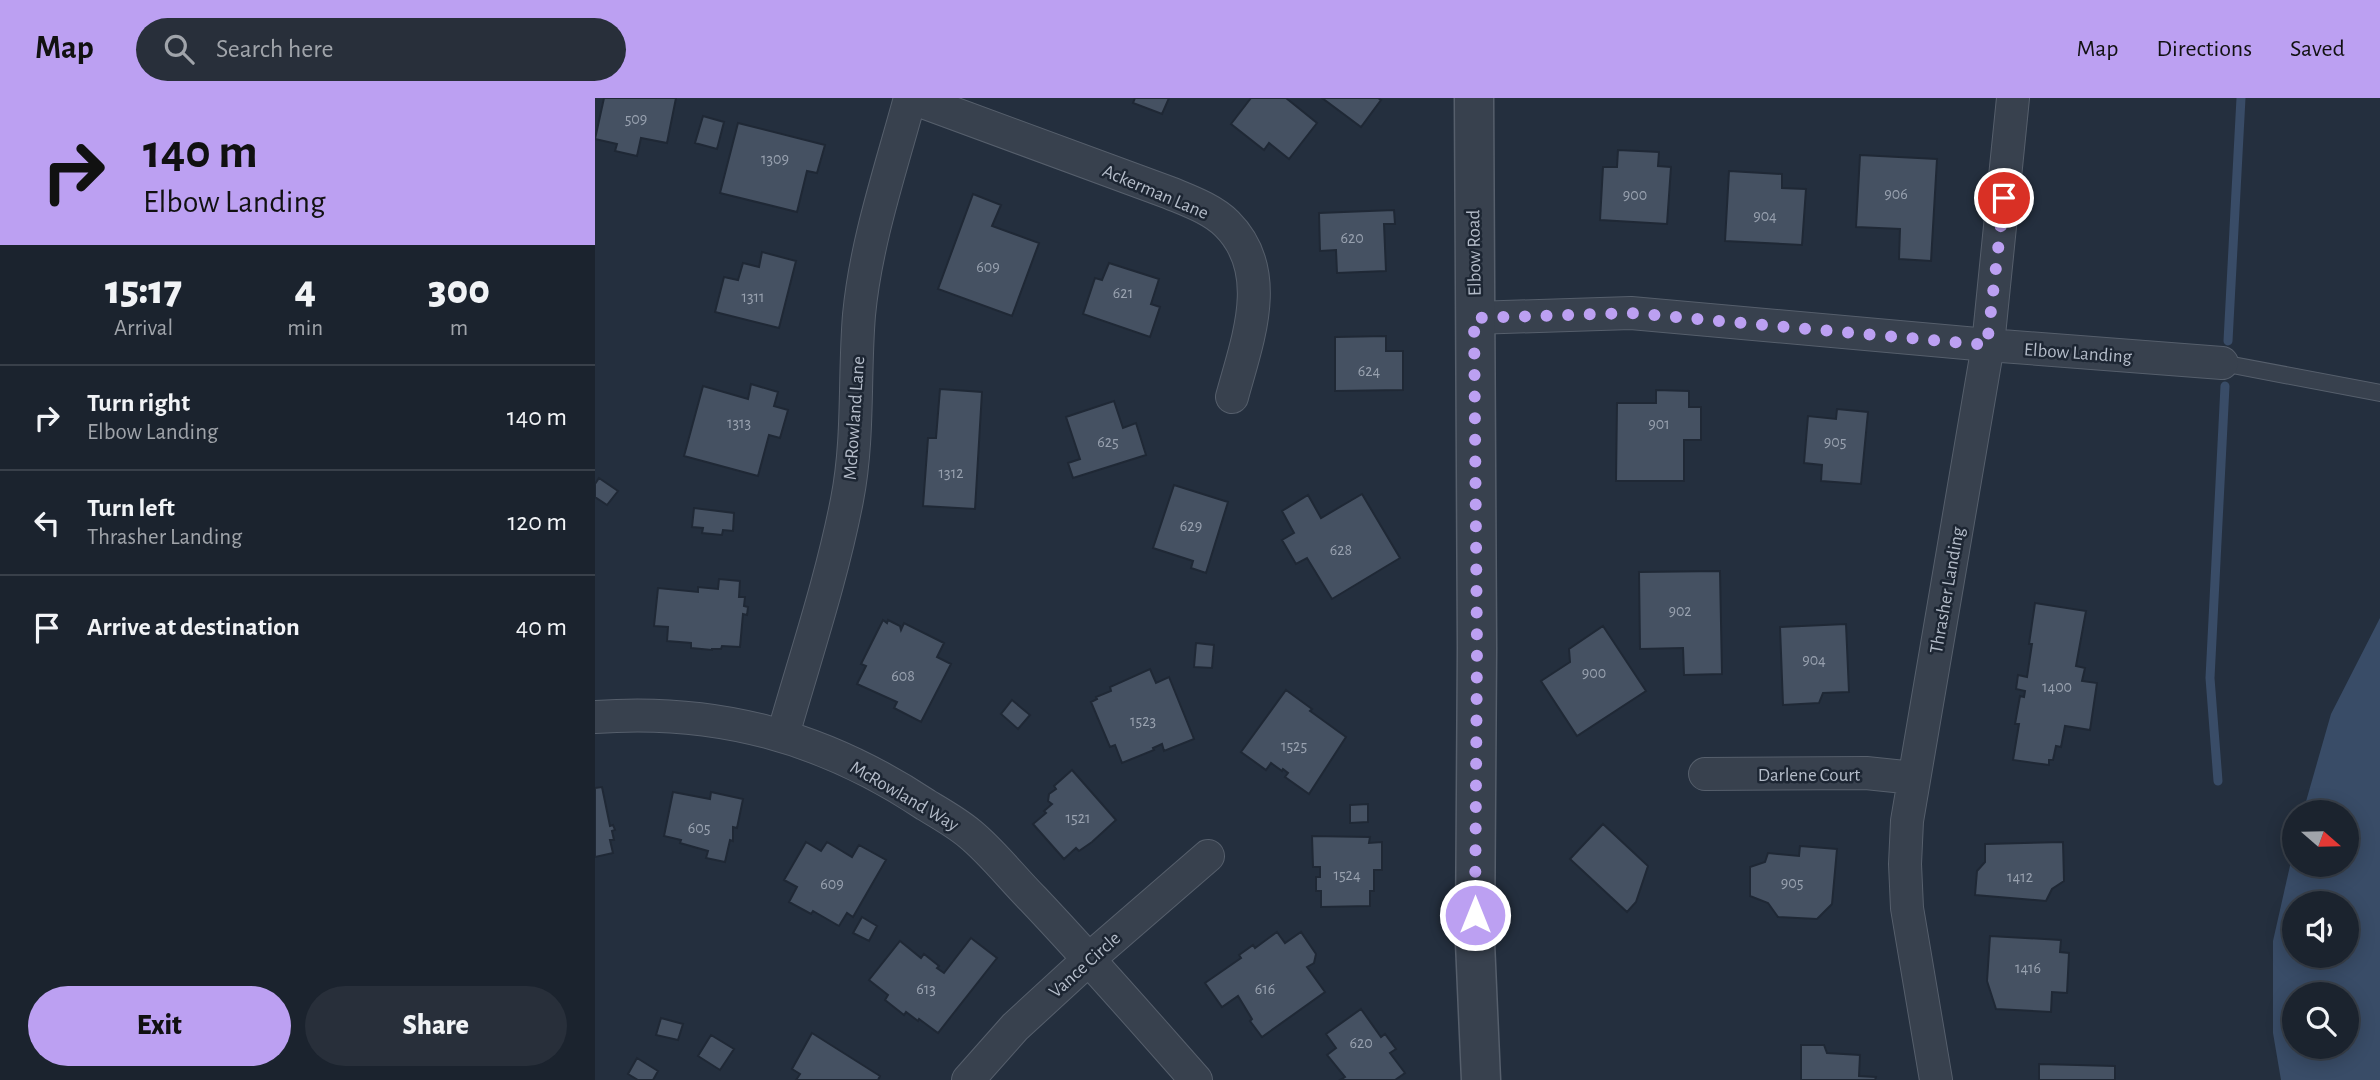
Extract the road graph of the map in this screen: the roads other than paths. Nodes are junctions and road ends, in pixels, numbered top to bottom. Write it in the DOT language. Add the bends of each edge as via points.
graph roads {
  1 [pos="911,98"];
  2 [pos="1474,98"];
  3 [pos="2013,98"];
  4 [pos="1474,318"];
  5 [pos="1987,345"];
  6 [pos="2222,363"];
  7 [pos="2380,393"];
  8 [pos="1232,397"];
  9 [pos="595,717"];
  10 [pos="783,735"];
  11 [pos="1705,774"];
  12 [pos="1914,778"];
  13 [pos="1208,856"];
  14 [pos="1089,959"];
  15 [pos="968,1080"];
  16 [pos="1196,1080"];
  17 [pos="1481,1080"];
  18 [pos="1936,1080"];
  1 -- 8 [label="street, Ackerman Lane" via="1170,193 1226,223 1242,244 1253,271 1255,303"];
  1 -- 10 [label="street, McRowland Lane" via="864,277 847,501"];
  2 -- 4 [label="street, Elbow Road"];
  3 -- 5 [label="street, Thrasher Landing"];
  4 -- 5 [label="street, Elbow Landing" via="1631,313"];
  4 -- 17 [label="street, Elbow Road" via="1475,942"];
  5 -- 6 [label="street, Elbow Landing"];
  5 -- 12 [label="street, Thrasher Landing"];
  6 -- 7 [label="lane"];
  9 -- 10 [label="street, McRowland Way" via="695,719"];
  10 -- 14 [label="street, McRowland Way" via="828,751 900,788 970,834"];
  11 -- 12 [label="street, Darlene Court"];
  12 -- 18 [label="street, Thrasher Landing" via="1906,843 1907,908"];
  13 -- 14 [label="street, Vance Circle"];
  14 -- 15 [label="street, Vance Circle" via="1015,1027"];
  14 -- 16 [label="street, McRowland Way"];
}
